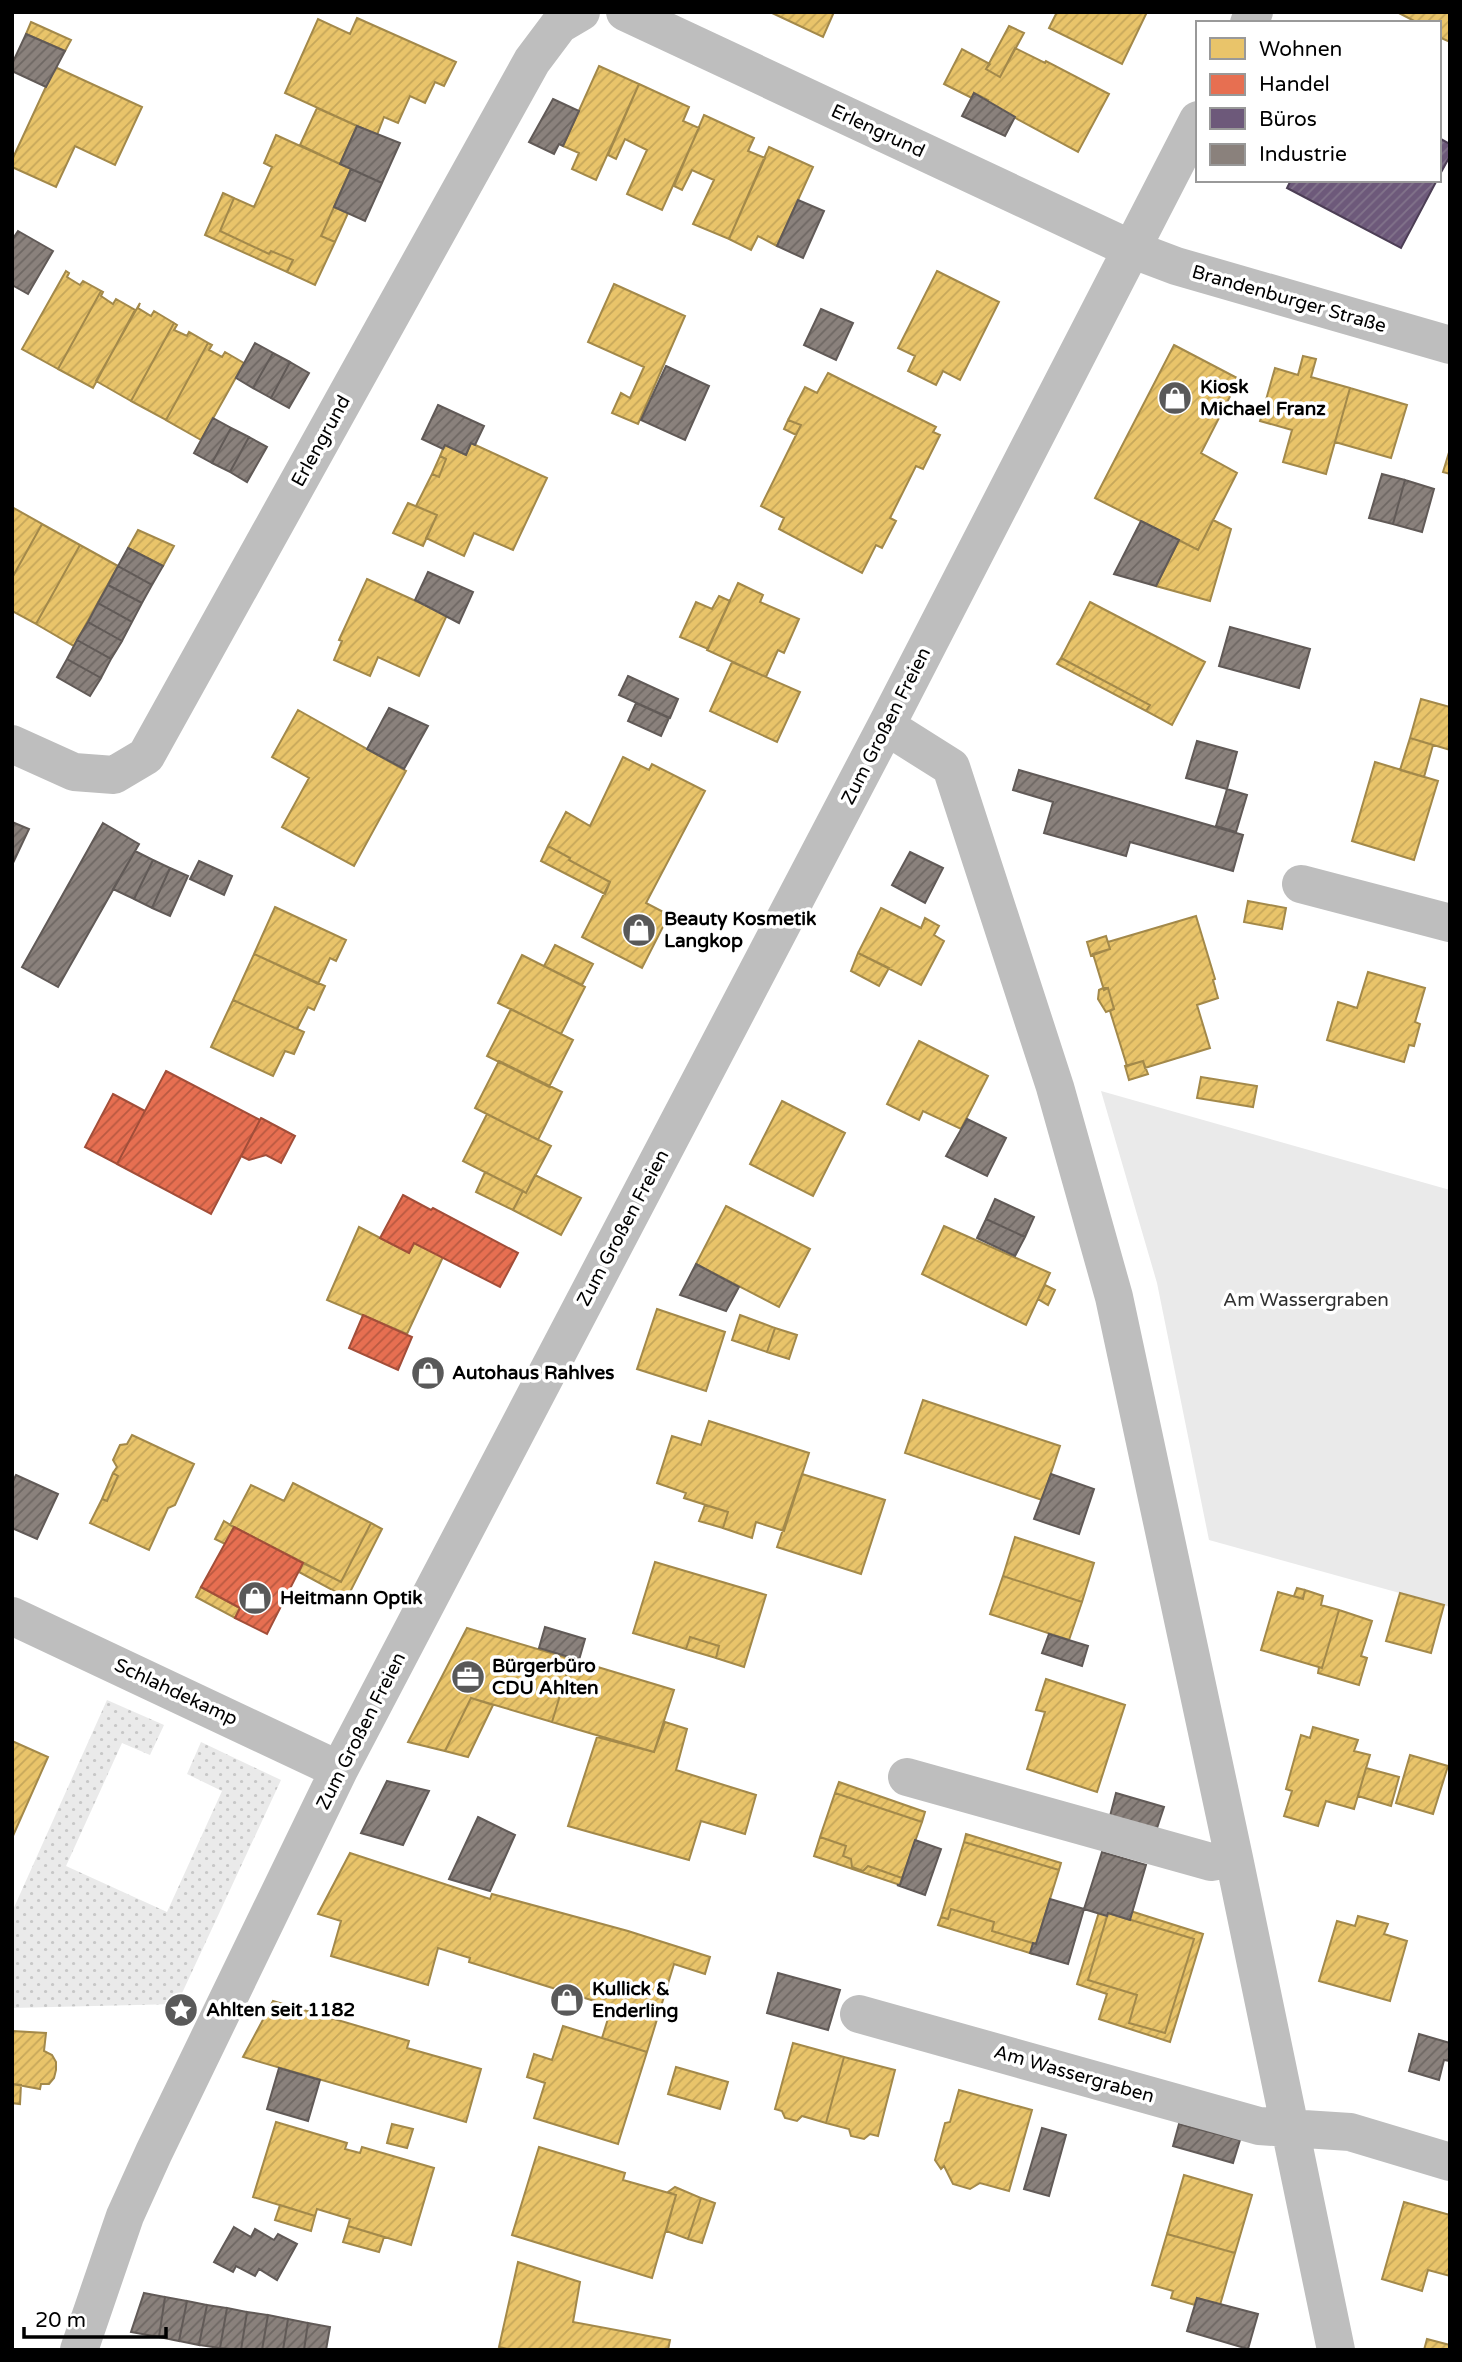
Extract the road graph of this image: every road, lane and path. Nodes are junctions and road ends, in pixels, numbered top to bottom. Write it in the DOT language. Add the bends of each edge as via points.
graph roads {
  1 [pos="581,12"];
  2 [pos="625,12"];
  3 [pos="1196,124"];
  4 [pos="1130,249"];
  5 [pos="1450,345"];
  6 [pos="886,726"];
  7 [pos="12,744"];
  8 [pos="1300,884"];
  9 [pos="1450,923"];
  10 [pos="12,1616"];
  11 [pos="339,1770"];
  12 [pos="907,1777"];
  13 [pos="1234,1858"];
  14 [pos="859,2014"];
  15 [pos="1290,2128"];
  16 [pos="1450,2162"];
  17 [pos="79,2350"];
  18 [pos="1336,2350"];
  1 -- 7 [label="street, Erlengrund" via="559,25 532,61 146,756 114,775 74,772"];
  2 -- 4 [label="street, Erlengrund"];
  3 -- 4 [label="street, Zum Großen Freien"];
  4 -- 5 [label="street, Brandenburger Straße"];
  4 -- 6 [label="street, Zum Großen Freien"];
  6 -- 11 [label="street, Zum Großen Freien"];
  6 -- 13 [label="street" via="951,767 1055,1087 1114,1297"];
  8 -- 9 [label="street"];
  10 -- 11 [label="street, Schlahdekamp"];
  11 -- 17 [label="street, Zum Großen Freien" via="154,2152 105,2270"];
  12 -- 13 [label="street" via="1211,1862"];
  13 -- 15 [label="street"];
  14 -- 15 [label="street, Am Wassergraben" via="1259,2126"];
  15 -- 16 [label="street, Am Wassergraben" via="1350,2132"];
  15 -- 18 [label="street"];
}
